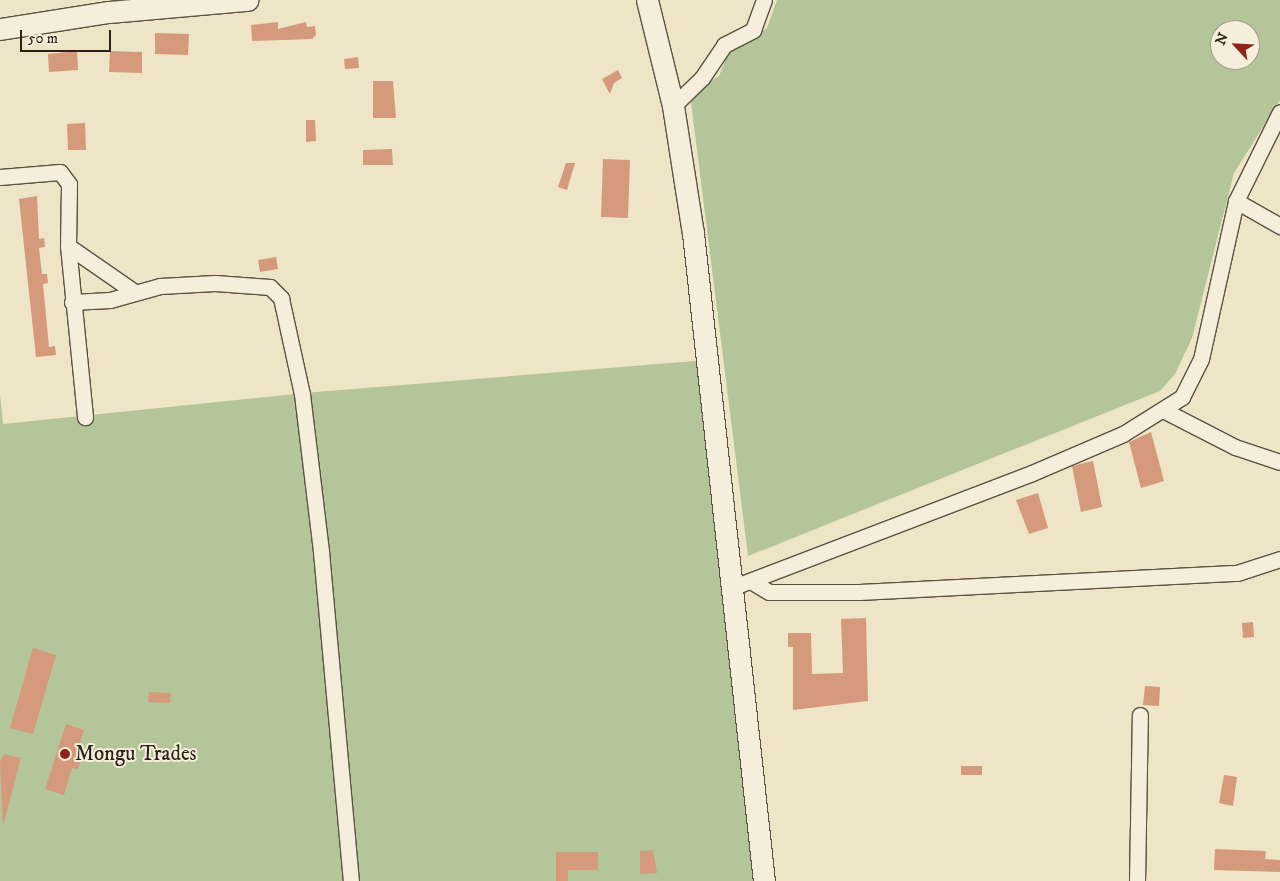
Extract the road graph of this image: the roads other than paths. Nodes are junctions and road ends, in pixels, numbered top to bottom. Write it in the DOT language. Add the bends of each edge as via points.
graph roads {
  1 [pos="247,0"];
  2 [pos="647,0"];
  3 [pos="764,0"];
  4 [pos="0,29"];
  5 [pos="673,106"];
  6 [pos="1280,112"];
  7 [pos="0,177"];
  8 [pos="1236,200"];
  9 [pos="1280,226"];
  10 [pos="68,246"];
  11 [pos="133,291"];
  12 [pos="72,302"];
  13 [pos="1165,411"];
  14 [pos="85,416"];
  15 [pos="1280,462"];
  16 [pos="1280,559"];
  17 [pos="754,583"];
  18 [pos="731,588"];
  19 [pos="1140,715"];
  20 [pos="351,881"];
  21 [pos="764,881"];
  22 [pos="1137,881"];
  1 -- 4 [label="main road" via="109,12"];
  2 -- 5 [label="main road"];
  3 -- 5 [label="street" via="753,30 724,45 702,78"];
  5 -- 18 [label="main road" via="705,329"];
  6 -- 8 [label="street"];
  7 -- 10 [label="street" via="60,172 68,184"];
  8 -- 9 [label="street"];
  8 -- 13 [label="street" via="1201,359 1182,397"];
  10 -- 11 [label="street"];
  10 -- 12 [label="street"];
  11 -- 12 [label="street" via="110,300"];
  11 -- 20 [label="street" via="180,284 260,285 276,290 281,298 302,394 320,542"];
  12 -- 14 [label="street"];
  13 -- 15 [label="street" via="1236,447"];
  13 -- 17 [label="street" via="1032,473 888,525"];
  16 -- 17 [label="street" via="1237,573 859,592 770,592"];
  17 -- 18 [label="street"];
  18 -- 21 [label="main road"];
  19 -- 22 [label="street"];
}
